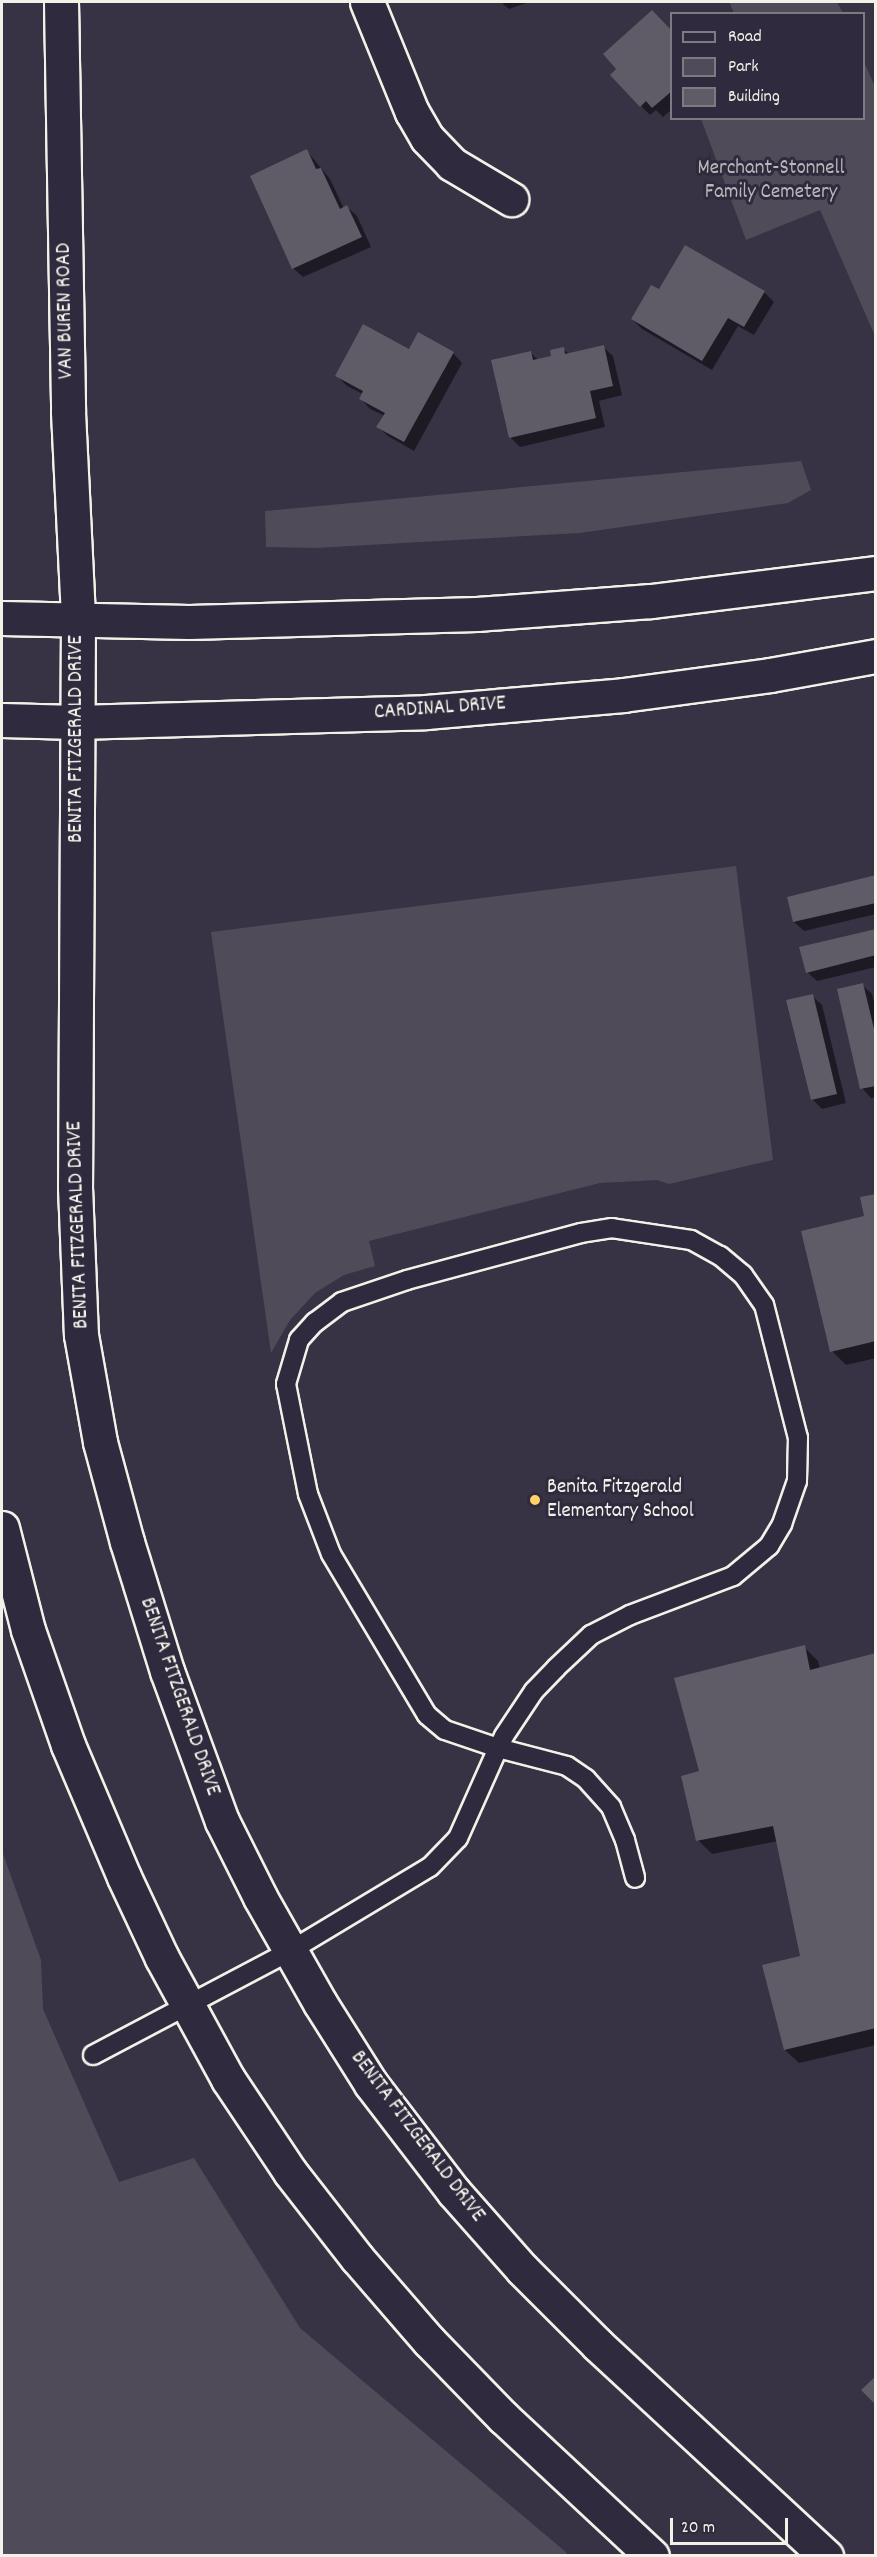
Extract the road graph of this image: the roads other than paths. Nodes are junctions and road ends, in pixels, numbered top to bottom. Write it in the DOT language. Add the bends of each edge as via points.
graph roads {
  1 [pos="61,2"];
  2 [pos="367,2"];
  3 [pos="511,199"];
  4 [pos="876,573"];
  5 [pos="2,618"];
  6 [pos="78,620"];
  7 [pos="876,656"];
  8 [pos="2,720"];
  9 [pos="76,722"];
  10 [pos="2,1528"];
  11 [pos="498,1748"];
  12 [pos="635,1878"];
  13 [pos="290,1951"];
  14 [pos="187,2005"];
  15 [pos="93,2055"];
  16 [pos="652,2556"];
  17 [pos="825,2556"];
  1 -- 6 [label="main road, VAN BUREN ROAD" via="68,412"];
  2 -- 3 [label="main road" via="408,103 427,138 452,164"];
  4 -- 6 [label="main road" via="651,601 514,612 189,622"];
  5 -- 6 [label="main road"];
  6 -- 9 [label="main road, BENITA FITZGERALD DRIVE"];
  7 -- 9 [label="main road, CARDINAL DRIVE" via="623,695 426,712"];
  8 -- 9 [label="main road, CARDINAL DRIVE"];
  9 -- 13 [label="main road, BENITA FITZGERALD DRIVE" via="75,1187 83,1346 100,1442 167,1671 222,1821"];
  10 -- 14 [label="main road" via="28,1630 68,1745 124,1877"];
  11 -- 11 [label="lane" via="445,1730 427,1716 354,1598 308,1494 289,1405 286,1384 299,1340 342,1302 570,1236 612,1228 692,1240 743,1275 764,1305 798,1438 797,1481 782,1524 769,1546 733,1576 630,1615 591,1635 534,1691"];
  11 -- 12 [label="lane" via="567,1766 586,1779 610,1807 625,1840"];
  11 -- 13 [label="lane" via="469,1816 445,1855"];
  13 -- 14 [label="lane"];
  13 -- 17 [label="main road, BENITA FITZGERALD DRIVE" via="371,2084 453,2191 522,2269 598,2345"];
  14 -- 15 [label="lane"];
  14 -- 16 [label="main road" via="228,2079 278,2154 357,2258 429,2341 504,2418"];
}
